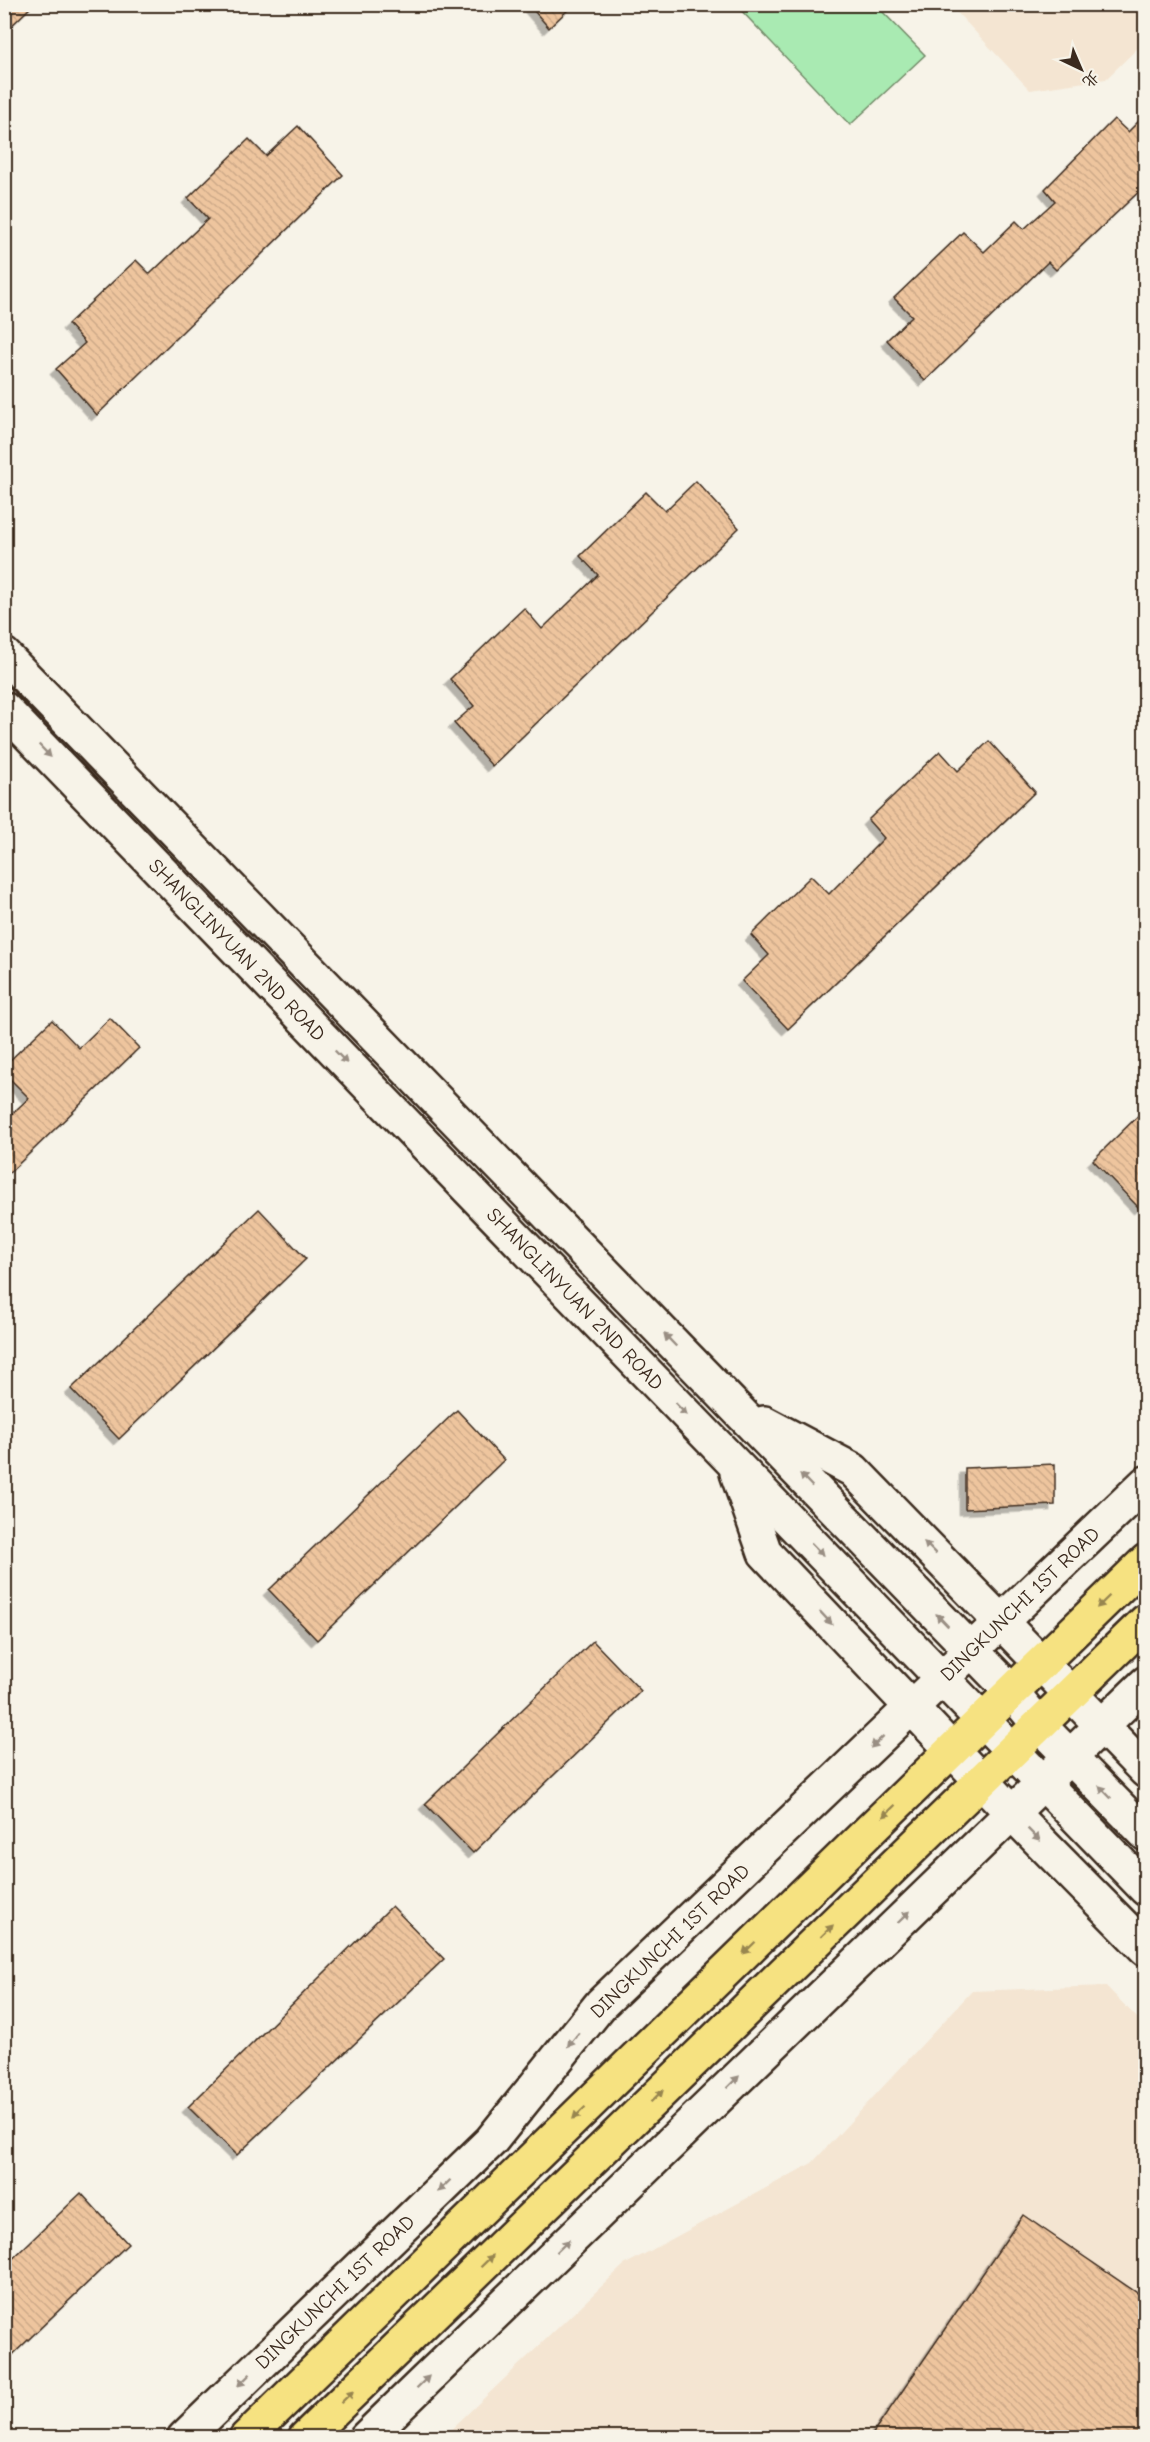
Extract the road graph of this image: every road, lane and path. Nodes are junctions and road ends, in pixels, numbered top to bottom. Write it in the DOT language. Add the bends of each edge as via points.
graph roads {
  1 [pos="4,655"];
  2 [pos="4,709"];
  3 [pos="736,1408"];
  4 [pos="734,1463"];
  5 [pos="1146,1483"];
  6 [pos="1146,1562"];
  7 [pos="1146,1621"];
  8 [pos="1002,1622"];
  9 [pos="971,1651"];
  10 [pos="1041,1662"];
  11 [pos="942,1679"];
  12 [pos="1146,1683"];
  13 [pos="1011,1691"];
  14 [pos="1071,1694"];
  15 [pos="912,1708"];
  16 [pos="982,1720"];
  17 [pos="1039,1725"];
  18 [pos="1101,1725"];
  19 [pos="952,1750"];
  20 [pos="1012,1751"];
  21 [pos="1069,1756"];
  22 [pos="1146,1771"];
  23 [pos="982,1780"];
  24 [pos="1042,1782"];
  25 [pos="1011,1812"];
  26 [pos="1146,1834"];
  27 [pos="1146,1889"];
  28 [pos="1146,1949"];
  29 [pos="184,2438"];
  30 [pos="246,2438"];
  31 [pos="305,2438"];
  32 [pos="366,2438"];
  3 -- 1 [label="street, SHANGLINYUAN 2ND ROAD, one-way"];
  2 -- 4 [label="street, SHANGLINYUAN 2ND ROAD, one-way"];
  8 -- 3 [label="street, one-way" via="853,1470"];
  9 -- 3 [label="street, SHANGLINYUAN 2ND ROAD, one-way"];
  4 -- 11 [label="street, SHANGLINYUAN 2ND ROAD, one-way"];
  4 -- 15 [label="street, one-way" via="765,1553"];
  5 -- 8 [label="street, DINGKUNCHI 1ST ROAD"];
  6 -- 10 [label="main road, one-way"];
  7 -- 14 [label="main road"];
  8 -- 9 [label="street, DINGKUNCHI 1ST ROAD"];
  8 -- 10 [label="street"];
  9 -- 11 [label="street, DINGKUNCHI 1ST ROAD"];
  9 -- 13 [label="street, SHANGLINYUAN 2ND ROAD"];
  10 -- 13 [label="main road"];
  10 -- 14 [label="street"];
  11 -- 15 [label="street, DINGKUNCHI 1ST ROAD"];
  11 -- 16 [label="street, SHANGLINYUAN 2ND ROAD"];
  12 -- 18 [label="street"];
  13 -- 16 [label="main road"];
  13 -- 17 [label="street, SHANGLINYUAN 2ND ROAD"];
  14 -- 17 [label="main road"];
  14 -- 18 [label="street"];
  15 -- 19 [label="street"];
  15 -- 29 [label="street, DINGKUNCHI 1ST ROAD, one-way" via="601,2004 491,2141"];
  16 -- 19 [label="main road"];
  16 -- 20 [label="street, SHANGLINYUAN 2ND ROAD"];
  17 -- 20 [label="main road"];
  17 -- 21 [label="street, SHANGLINYUAN 2ND ROAD"];
  18 -- 21 [label="street"];
  18 -- 22 [label="street"];
  19 -- 23 [label="street"];
  19 -- 30 [label="main road, one-way"];
  20 -- 23 [label="main road"];
  20 -- 24 [label="street, SHANGLINYUAN 2ND ROAD"];
  21 -- 24 [label="street"];
  26 -- 21 [label="street, SHANGLINYUAN 2ND ROAD, one-way"];
  23 -- 25 [label="street"];
  31 -- 23 [label="main road, one-way"];
  24 -- 25 [label="street"];
  24 -- 27 [label="street, SHANGLINYUAN 2ND ROAD"];
  25 -- 28 [label="street, one-way"];
  32 -- 25 [label="street, one-way"];
}
